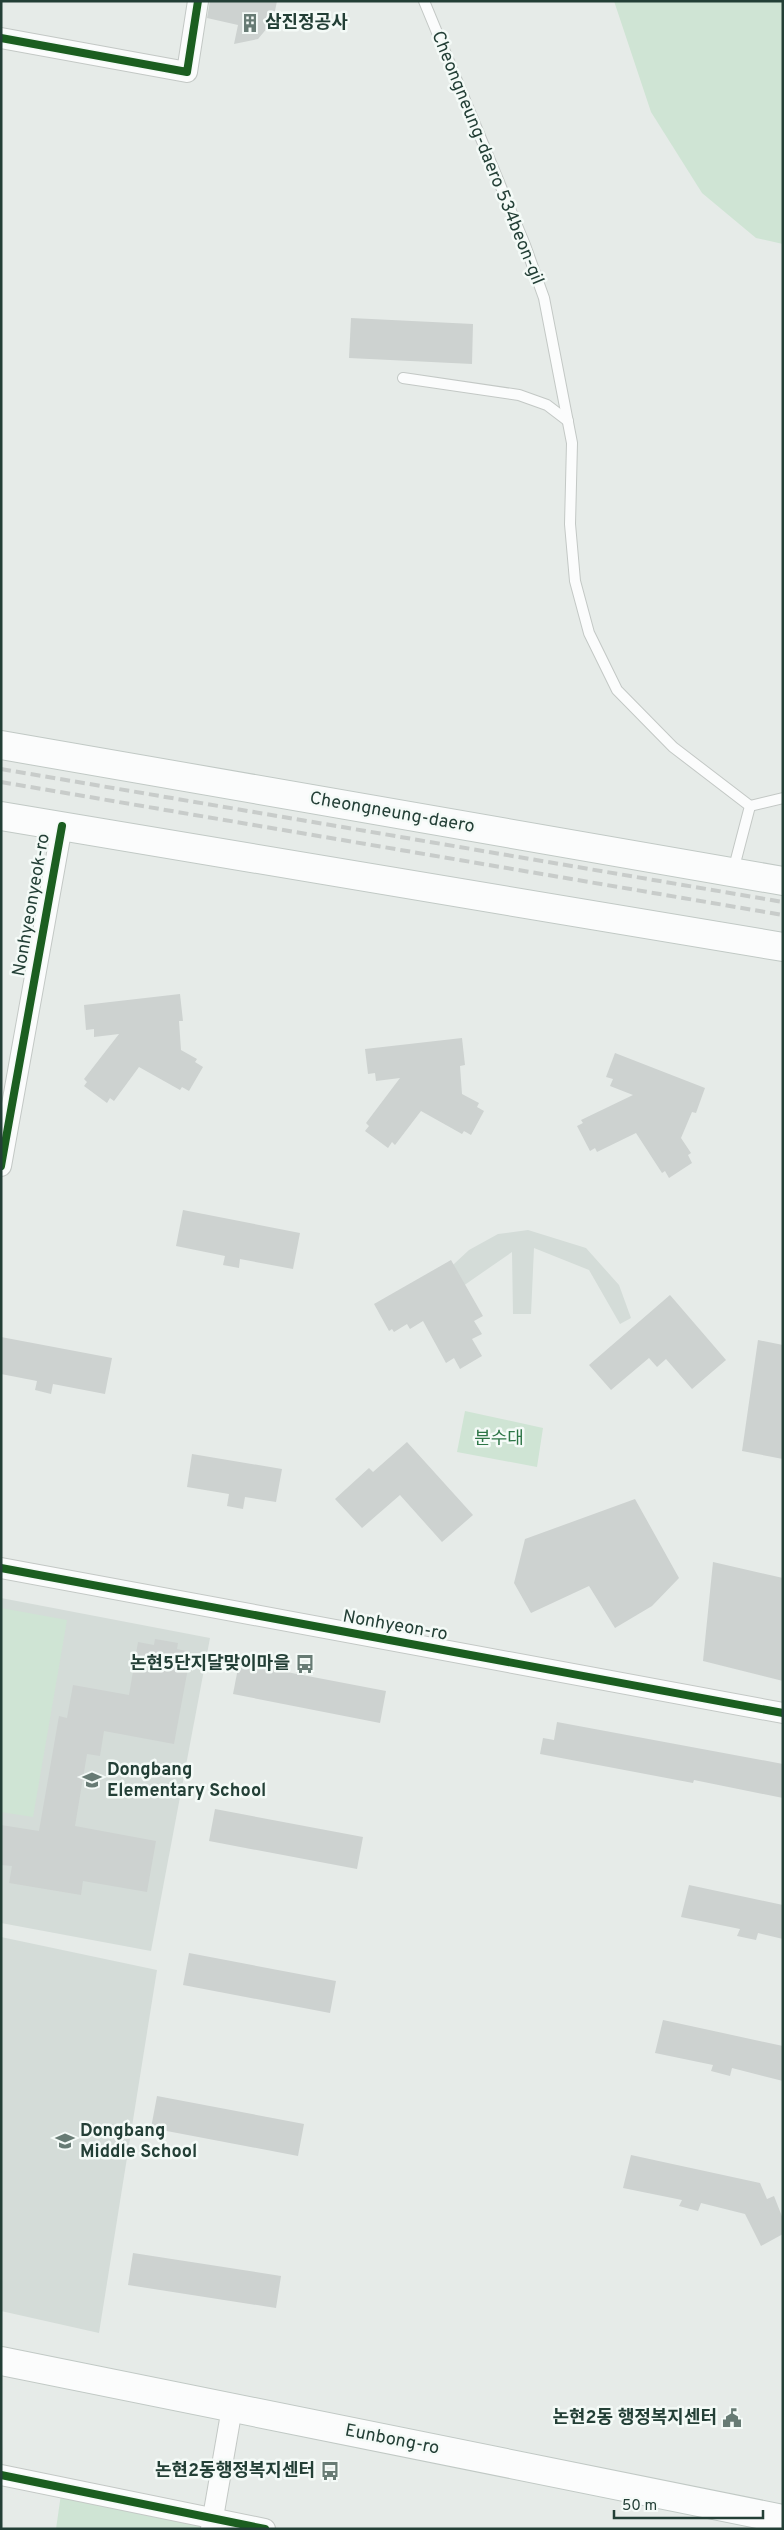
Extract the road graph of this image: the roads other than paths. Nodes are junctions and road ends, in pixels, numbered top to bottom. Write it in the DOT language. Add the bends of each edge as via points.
graph roads {
  1 [pos="198,1"];
  2 [pos="424,1"];
  3 [pos="1,38"];
  4 [pos="403,378"];
  5 [pos="568,421"];
  6 [pos="1,745"];
  7 [pos="783,798"];
  8 [pos="750,806"];
  9 [pos="1,816"];
  10 [pos="62,826"];
  11 [pos="733,872"];
  12 [pos="783,881"];
  13 [pos="783,947"];
  14 [pos="1,1166"];
  15 [pos="1,1568"];
  16 [pos="783,1713"];
  17 [pos="1,2362"];
  18 [pos="232,2408"];
  19 [pos="1,2475"];
  20 [pos="783,2518"];
  21 [pos="212,2523"];
  22 [pos="265,2529"];
  1 -- 3 [label="street" via="187,72"];
  2 -- 5 [label="lane, Cheongneung-daero 534beon-gil" via="526,245 544,298"];
  4 -- 5 [label="lane" via="519,395 546,405"];
  5 -- 8 [label="lane, Cheongneung-daero 534beon-gil" via="572,443 570,524 575,581 589,633 617,690 673,748"];
  6 -- 11 [label="main road, Cheongneung-daero"];
  7 -- 8 [label="lane"];
  8 -- 11 [label="lane"];
  9 -- 10 [label="main road"];
  10 -- 13 [label="main road"];
  10 -- 14 [label="street, Nonhyeonyeok-ro"];
  11 -- 12 [label="main road, Cheongneung-daero"];
  15 -- 16 [label="street, Nonhyeon-ro"];
  17 -- 18 [label="main road, Eunbong-ro"];
  18 -- 20 [label="main road, Eunbong-ro"];
  18 -- 21 [label="street"];
  19 -- 21 [label="street"];
  21 -- 22 [label="street"];
}
